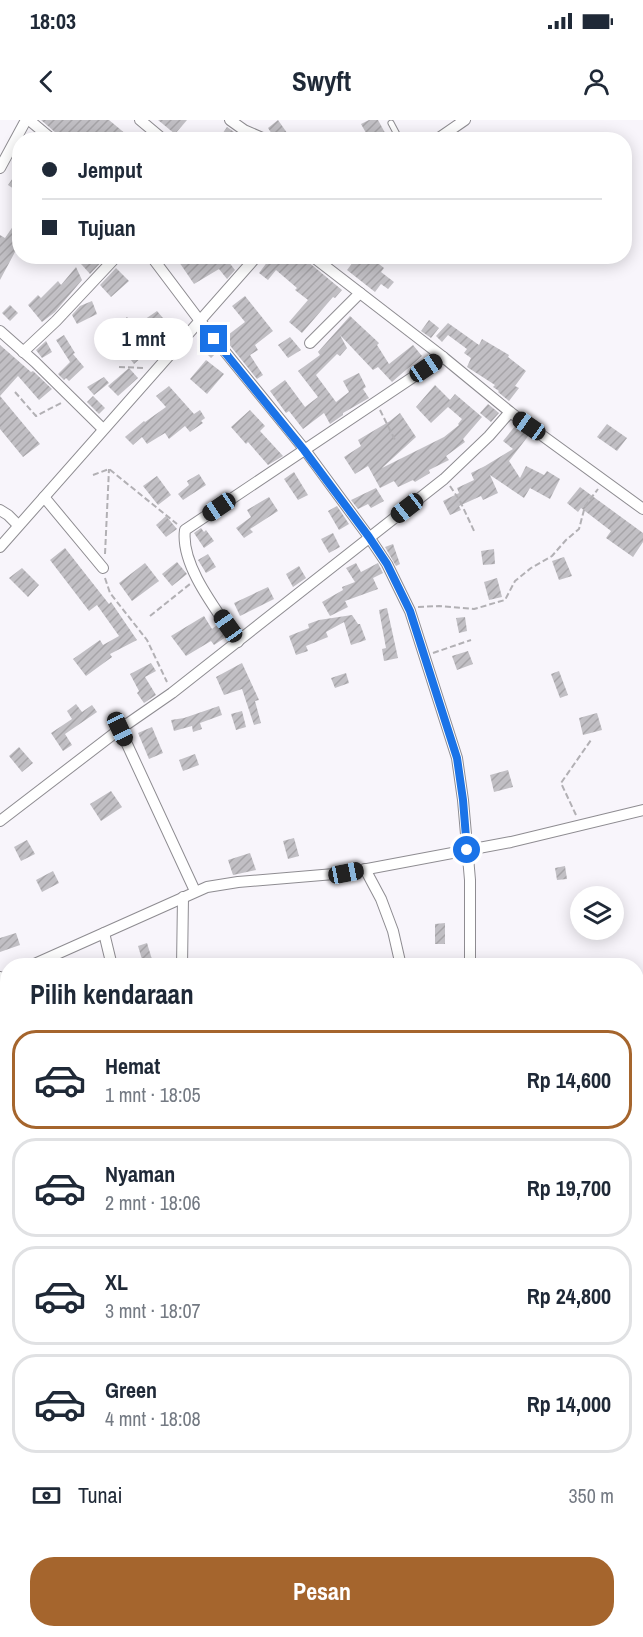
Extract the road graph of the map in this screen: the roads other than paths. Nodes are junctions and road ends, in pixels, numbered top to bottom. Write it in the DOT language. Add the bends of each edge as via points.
graph roads {
  1 [pos="27,120"];
  2 [pos="140,120"];
  3 [pos="230,120"];
  4 [pos="465,120"];
  5 [pos="391,123"];
  6 [pos="43,132"];
  7 [pos="154,132"];
  8 [pos="249,132"];
  9 [pos="396,132"];
  10 [pos="448,132"];
  11 [pos="12,147"];
  12 [pos="0,168"];
  13 [pos="109,264"];
  14 [pos="157,264"];
  15 [pos="250,264"];
  16 [pos="322,264"];
  17 [pos="360,293"];
  18 [pos="200,321"];
  19 [pos="0,331"];
  20 [pos="310,343"];
  21 [pos="23,352"];
  22 [pos="443,357"];
  23 [pos="510,412"];
  24 [pos="103,429"];
  25 [pos="304,450"];
  26 [pos="44,497"];
  27 [pos="643,509"];
  28 [pos="0,510"];
  29 [pos="18,525"];
  30 [pos="369,537"];
  31 [pos="0,546"];
  32 [pos="103,568"];
  33 [pos="238,642"];
  34 [pos="120,729"];
  35 [pos="643,810"];
  36 [pos="0,821"];
  37 [pos="467,850"];
  38 [pos="365,869"];
  39 [pos="195,891"];
  40 [pos="183,897"];
  41 [pos="104,933"];
  42 [pos="48,958"];
  43 [pos="110,958"];
  44 [pos="182,958"];
  45 [pos="398,958"];
  46 [pos="470,958"];
  1 -- 6 [label="street"];
  2 -- 7 [label="street"];
  3 -- 8 [label="street"];
  4 -- 10 [label="street"];
  5 -- 9 [label="lane"];
  11 -- 12 [label="street"];
  13 -- 21 [label="street"];
  14 -- 18 [label="street"];
  15 -- 18 [label="street"];
  16 -- 17 [label="street"];
  17 -- 20 [label="street"];
  17 -- 22 [label="street"];
  18 -- 24 [label="street"];
  18 -- 25 [label="street"];
  19 -- 21 [label="street"];
  21 -- 24 [label="street"];
  22 -- 23 [label="street"];
  22 -- 25 [label="street"];
  23 -- 27 [label="street"];
  23 -- 30 [label="street" via="444,479"];
  24 -- 26 [label="street"];
  25 -- 30 [label="street"];
  25 -- 33 [label="street" via="185,530 196,579"];
  26 -- 29 [label="street"];
  26 -- 32 [label="street"];
  28 -- 29 [label="street"];
  29 -- 31 [label="street"];
  30 -- 33 [label="street"];
  30 -- 37 [label="street" via="410,611 457,758"];
  33 -- 34 [label="street"];
  34 -- 36 [label="street"];
  34 -- 39 [label="street"];
  35 -- 37 [label="street"];
  37 -- 38 [label="street"];
  37 -- 46 [label="street"];
  38 -- 39 [label="street" via="238,882"];
  38 -- 45 [label="street" via="381,899"];
  39 -- 40 [label="street"];
  40 -- 41 [label="street"];
  40 -- 44 [label="street"];
  41 -- 42 [label="street"];
  41 -- 43 [label="street"];
}
